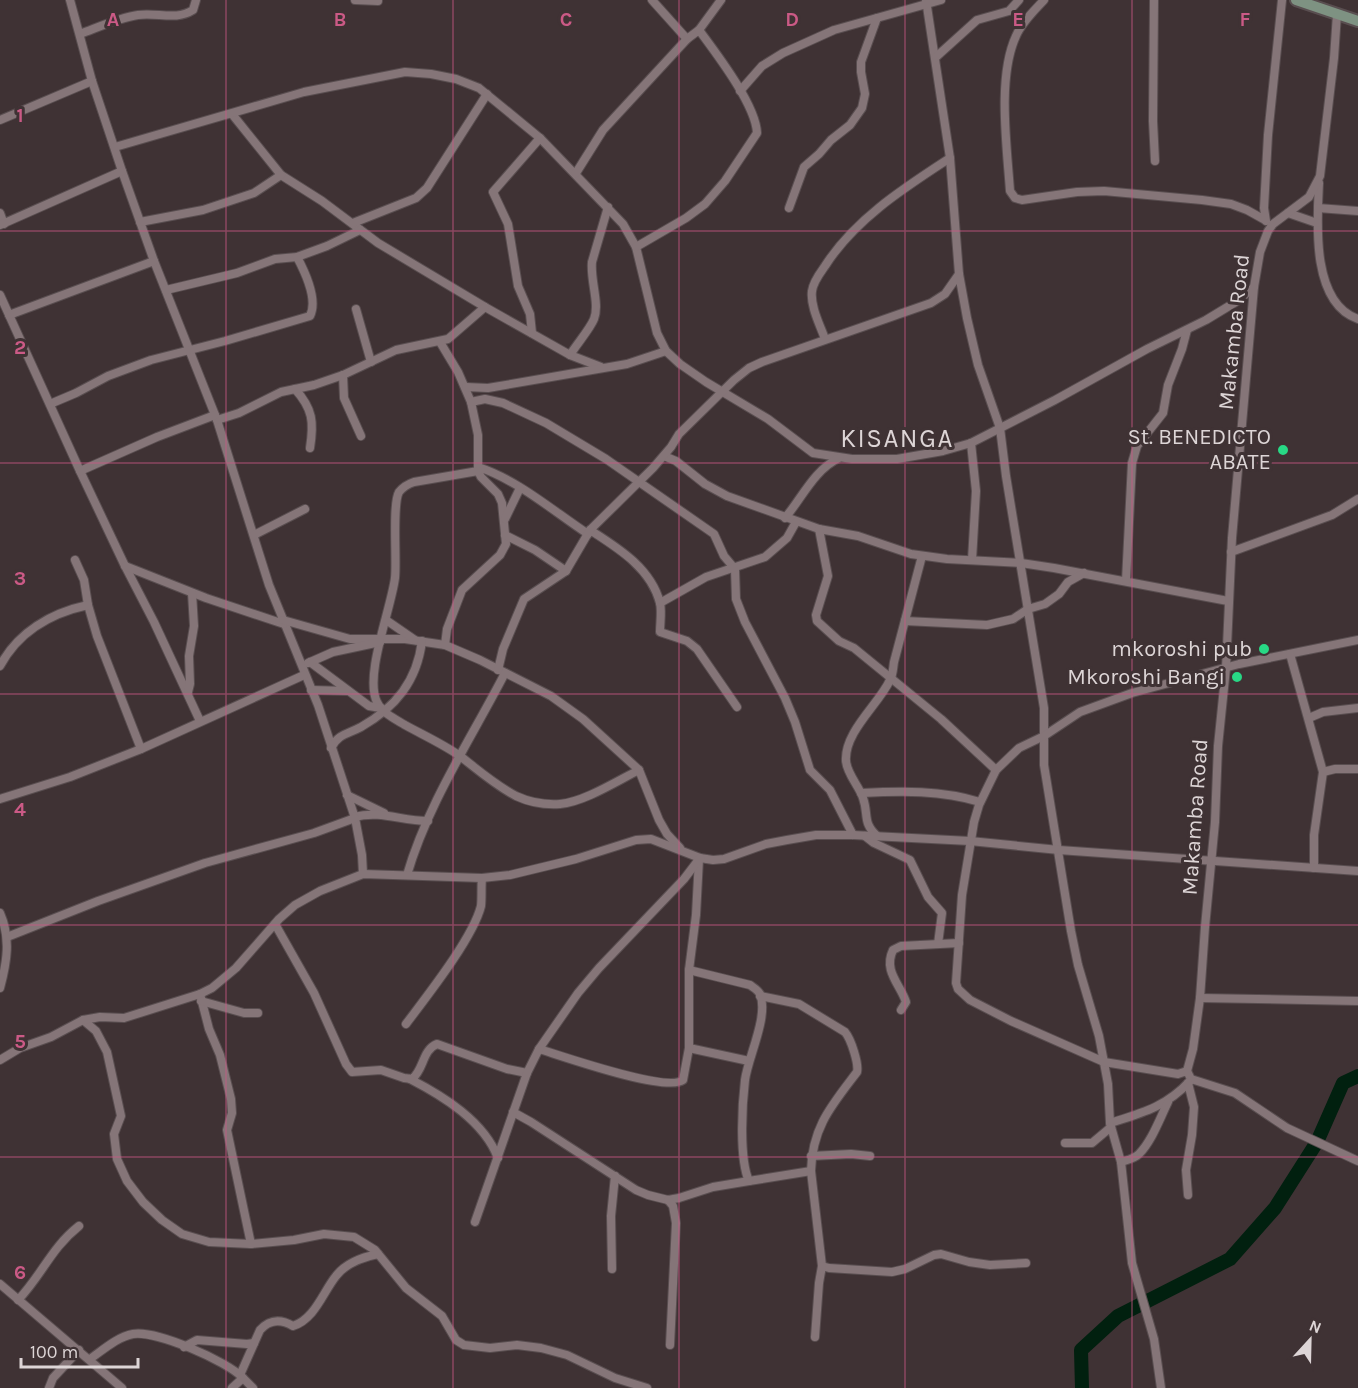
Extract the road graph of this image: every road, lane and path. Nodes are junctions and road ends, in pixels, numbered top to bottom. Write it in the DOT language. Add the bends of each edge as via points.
graph roads {
  1 [pos="70,0"];
  2 [pos="196,0"];
  3 [pos="355,0"];
  4 [pos="652,0"];
  5 [pos="721,0"];
  6 [pos="941,0"];
  7 [pos="1019,0"];
  8 [pos="1044,0"];
  9 [pos="1154,0"];
  10 [pos="1282,0"];
  11 [pos="1296,0"];
  12 [pos="378,1"];
  13 [pos="927,2"];
  14 [pos="1337,15"];
  15 [pos="877,18"];
  16 [pos="1358,21"];
  17 [pos="699,30"];
  18 [pos="80,34"];
  19 [pos="687,39"];
  20 [pos="936,57"];
  21 [pos="92,81"];
  22 [pos="740,91"];
  23 [pos="487,94"];
  24 [pos="232,114"];
  25 [pos="0,120"];
  26 [pos="540,138"];
  27 [pos="115,147"];
  28 [pos="950,158"];
  29 [pos="1155,161"];
  30 [pos="122,171"];
  31 [pos="576,173"];
  32 [pos="281,175"];
  33 [pos="1320,176"];
  34 [pos="608,207"];
  35 [pos="789,208"];
  36 [pos="1318,208"];
  37 [pos="1358,212"];
  38 [pos="0,213"];
  39 [pos="1288,213"];
  40 [pos="140,222"];
  41 [pos="1269,222"];
  42 [pos="353,223"];
  43 [pos="2,224"];
  44 [pos="1317,224"];
  45 [pos="360,230"];
  46 [pos="636,247"];
  47 [pos="297,257"];
  48 [pos="154,261"];
  49 [pos="960,274"];
  50 [pos="1254,287"];
  51 [pos="166,290"];
  52 [pos="0,295"];
  53 [pos="485,308"];
  54 [pos="356,309"];
  55 [pos="9,315"];
  56 [pos="1358,318"];
  57 [pos="1187,330"];
  58 [pos="532,333"];
  59 [pos="825,339"];
  60 [pos="440,342"];
  61 [pos="189,349"];
  62 [pos="666,351"];
  63 [pos="570,355"];
  64 [pos="371,362"];
  65 [pos="601,367"];
  66 [pos="343,375"];
  67 [pos="466,387"];
  68 [pos="295,389"];
  69 [pos="722,392"];
  70 [pos="471,402"];
  71 [pos="50,404"];
  72 [pos="216,417"];
  73 [pos="1000,428"];
  74 [pos="362,436"];
  75 [pos="971,443"];
  76 [pos="310,448"];
  77 [pos="664,456"];
  78 [pos="840,458"];
  79 [pos="478,469"];
  80 [pos="80,471"];
  81 [pos="638,481"];
  82 [pos="520,488"];
  83 [pos="1358,499"];
  84 [pos="305,508"];
  85 [pos="785,518"];
  86 [pos="504,520"];
  87 [pos="796,522"];
  88 [pos="819,529"];
  89 [pos="589,532"];
  90 [pos="255,535"];
  91 [pos="505,535"];
  92 [pos="1231,552"];
  93 [pos="922,556"];
  94 [pos="75,560"];
  95 [pos="972,560"];
  96 [pos="1021,563"];
  97 [pos="125,566"];
  98 [pos="735,569"];
  99 [pos="567,571"];
  100 [pos="1084,573"];
  101 [pos="1126,581"];
  102 [pos="192,593"];
  103 [pos="1228,601"];
  104 [pos="660,603"];
  105 [pos="88,605"];
  106 [pos="1028,609"];
  107 [pos="386,620"];
  108 [pos="904,621"];
  109 [pos="284,622"];
  110 [pos="1358,640"];
  111 [pos="381,641"];
  112 [pos="419,641"];
  113 [pos="445,645"];
  114 [pos="1290,654"];
  115 [pos="310,662"];
  116 [pos="0,666"];
  117 [pos="301,666"];
  118 [pos="1226,668"];
  119 [pos="502,671"];
  120 [pos="304,675"];
  121 [pos="891,679"];
  122 [pos="311,690"];
  123 [pos="348,691"];
  124 [pos="188,692"];
  125 [pos="737,707"];
  126 [pos="1358,708"];
  127 [pos="382,710"];
  128 [pos="1309,718"];
  129 [pos="200,721"];
  130 [pos="1044,736"];
  131 [pos="331,748"];
  132 [pos="141,749"];
  133 [pos="460,756"];
  134 [pos="1358,769"];
  135 [pos="639,770"];
  136 [pos="996,770"];
  137 [pos="1323,772"];
  138 [pos="861,793"];
  139 [pos="347,795"];
  140 [pos="0,799"];
  141 [pos="980,802"];
  142 [pos="386,814"];
  143 [pos="354,818"];
  144 [pos="428,821"];
  145 [pos="853,835"];
  146 [pos="864,836"];
  147 [pos="877,836"];
  148 [pos="970,841"];
  149 [pos="681,849"];
  150 [pos="1059,850"];
  151 [pos="700,858"];
  152 [pos="1211,862"];
  153 [pos="1314,868"];
  154 [pos="1358,871"];
  155 [pos="363,874"];
  156 [pos="407,875"];
  157 [pos="482,878"];
  158 [pos="0,913"];
  159 [pos="275,924"];
  160 [pos="8,937"];
  161 [pos="958,943"];
  162 [pos="938,944"];
  163 [pos="689,970"];
  164 [pos="0,988"];
  165 [pos="760,996"];
  166 [pos="201,998"];
  167 [pos="1200,998"];
  168 [pos="1358,1001"];
  169 [pos="901,1010"];
  170 [pos="258,1014"];
  171 [pos="83,1020"];
  172 [pos="406,1024"];
  173 [pos="689,1048"];
  174 [pos="539,1049"];
  175 [pos="0,1060"];
  176 [pos="749,1061"];
  177 [pos="1104,1062"];
  178 [pos="1187,1071"];
  179 [pos="527,1073"];
  180 [pos="410,1079"];
  181 [pos="1190,1081"];
  182 [pos="1168,1102"];
  183 [pos="513,1112"];
  184 [pos="1111,1125"];
  185 [pos="1065,1143"];
  186 [pos="811,1156"];
  187 [pos="870,1156"];
  188 [pos="498,1158"];
  189 [pos="1358,1161"];
  190 [pos="1121,1162"];
  191 [pos="810,1171"];
  192 [pos="615,1176"];
  193 [pos="749,1181"];
  194 [pos="1188,1195"];
  195 [pos="668,1200"];
  196 [pos="475,1222"];
  197 [pos="79,1226"];
  198 [pos="251,1244"];
  199 [pos="378,1254"];
  200 [pos="1026,1263"];
  201 [pos="822,1266"];
  202 [pos="612,1269"];
  203 [pos="0,1284"];
  204 [pos="18,1300"];
  205 [pos="815,1337"];
  206 [pos="254,1343"];
  207 [pos="670,1345"];
  208 [pos="184,1347"];
  209 [pos="79,1350"];
  210 [pos="90,1359"];
  211 [pos="241,1377"];
  212 [pos="49,1388"];
  213 [pos="122,1388"];
  214 [pos="232,1388"];
  215 [pos="253,1388"];
  216 [pos="647,1388"];
  217 [pos="1161,1388"];
  1 -- 18 [label="street"];
  2 -- 18 [label="street" via="193,10 175,17 136,15"];
  3 -- 12 [label="street"];
  4 -- 19 [label="street"];
  5 -- 17 [label="street"];
  6 -- 13 [label="street"];
  7 -- 20 [label="street" via="1009,11 977,20"];
  8 -- 41 [label="street" via="1017,34 1008,67 1006,145 1012,195 1022,200 1104,191 1167,196 1231,204"];
  9 -- 29 [label="street"];
  10 -- 41 [label="street" via="1268,135"];
  11 -- 14 [label="main road"];
  13 -- 15 [label="street"];
  13 -- 20 [label="street"];
  14 -- 16 [label="main road"];
  14 -- 33 [label="street, Makamba Road"];
  15 -- 22 [label="street" via="834,30 783,53 762,66"];
  15 -- 35 [label="street" via="861,62 865,94 862,108 850,125 804,167"];
  17 -- 19 [label="street"];
  17 -- 22 [label="street"];
  18 -- 21 [label="street"];
  19 -- 31 [label="street" via="603,130"];
  20 -- 28 [label="street"];
  21 -- 25 [label="street"];
  21 -- 27 [label="street"];
  22 -- 46 [label="street" via="755,120 757,133 725,182 687,218"];
  23 -- 24 [label="street" via="456,79 405,72 304,92"];
  23 -- 26 [label="street"];
  23 -- 42 [label="street" via="427,188 416,198"];
  24 -- 27 [label="street"];
  24 -- 32 [label="street"];
  26 -- 31 [label="street"];
  26 -- 58 [label="street" via="494,192 508,224"];
  27 -- 30 [label="street"];
  28 -- 49 [label="street"];
  28 -- 59 [label="street" via="887,200 828,260 812,291"];
  30 -- 40 [label="street"];
  30 -- 43 [label="street"];
  31 -- 34 [label="street"];
  32 -- 40 [label="street" via="254,193 203,210"];
  32 -- 42 [label="street"];
  33 -- 36 [label="street"];
  33 -- 39 [label="street, Makamba Road" via="1309,197"];
  34 -- 46 [label="street"];
  34 -- 63 [label="street" via="592,262 594,319"];
  36 -- 37 [label="street"];
  36 -- 44 [label="street"];
  38 -- 43 [label="street"];
  39 -- 41 [label="street, Makamba Road"];
  39 -- 44 [label="street"];
  40 -- 48 [label="street"];
  41 -- 50 [label="street, Makamba Road"];
  42 -- 45 [label="street"];
  44 -- 56 [label="street" via="1324,278 1340,308"];
  45 -- 47 [label="street"];
  45 -- 53 [label="street"];
  46 -- 62 [label="street" via="657,333"];
  47 -- 51 [label="street"];
  47 -- 61 [label="street" via="309,287 313,310 310,316"];
  48 -- 51 [label="street"];
  48 -- 55 [label="street"];
  49 -- 59 [label="street" via="945,294 931,303"];
  49 -- 73 [label="street" via="978,364"];
  50 -- 57 [label="street"];
  50 -- 92 [label="street, Makamba Road"];
  51 -- 61 [label="street"];
  52 -- 55 [label="street"];
  53 -- 58 [label="street"];
  53 -- 60 [label="street" via="456,334"];
  54 -- 64 [label="street"];
  55 -- 71 [label="street"];
  57 -- 73 [label="street"];
  57 -- 101 [label="street" via="1163,413 1137,446 1132,464"];
  58 -- 63 [label="street"];
  59 -- 69 [label="street" via="749,368"];
  60 -- 64 [label="street" via="396,350"];
  60 -- 67 [label="street"];
  61 -- 71 [label="street" via="108,376"];
  61 -- 72 [label="street"];
  62 -- 65 [label="street" via="627,364"];
  62 -- 69 [label="street"];
  63 -- 65 [label="street"];
  64 -- 66 [label="street"];
  65 -- 67 [label="street" via="488,388"];
  66 -- 68 [label="street"];
  66 -- 74 [label="street" via="344,398"];
  67 -- 70 [label="street"];
  68 -- 72 [label="street" via="239,413"];
  68 -- 76 [label="street" via="304,399 312,420"];
  69 -- 77 [label="street"];
  69 -- 78 [label="street" via="768,419 813,453"];
  70 -- 79 [label="street" via="478,435"];
  70 -- 81 [label="street" via="485,399 519,409"];
  71 -- 80 [label="street"];
  72 -- 80 [label="street" via="157,437"];
  72 -- 90 [label="street"];
  73 -- 75 [label="street"];
  73 -- 96 [label="street"];
  75 -- 78 [label="street" via="897,459"];
  75 -- 95 [label="street" via="976,491"];
  77 -- 81 [label="street"];
  77 -- 85 [label="street" via="727,496"];
  78 -- 85 [label="street" via="817,475"];
  79 -- 82 [label="street" via="500,475"];
  79 -- 86 [label="street" via="498,495"];
  79 -- 107 [label="street" via="414,482 399,492 395,509 396,568"];
  80 -- 97 [label="street"];
  81 -- 89 [label="street"];
  81 -- 98 [label="street" via="714,534"];
  82 -- 86 [label="street"];
  82 -- 89 [label="street"];
  83 -- 92 [label="street" via="1332,515"];
  84 -- 90 [label="street"];
  85 -- 87 [label="street"];
  86 -- 91 [label="street"];
  87 -- 88 [label="street"];
  87 -- 98 [label="street" via="787,538 765,557"];
  88 -- 93 [label="street" via="858,536"];
  88 -- 121 [label="street" via="828,576 817,621"];
  89 -- 99 [label="street"];
  89 -- 104 [label="street" via="639,566"];
  90 -- 109 [label="street"];
  91 -- 99 [label="street"];
  91 -- 113 [label="street" via="506,544 500,555 458,598"];
  92 -- 103 [label="street, Makamba Road"];
  93 -- 95 [label="street"];
  93 -- 108 [label="street"];
  94 -- 105 [label="street" via="84,580"];
  95 -- 96 [label="street"];
  96 -- 100 [label="street"];
  96 -- 106 [label="street"];
  97 -- 102 [label="street"];
  97 -- 124 [label="street"];
  98 -- 104 [label="street" via="706,578"];
  98 -- 145 [label="street" via="736,599 785,698 810,770 830,790"];
  99 -- 119 [label="street" via="524,599 503,649"];
  100 -- 101 [label="street"];
  100 -- 106 [label="street" via="1045,604"];
  101 -- 103 [label="street"];
  102 -- 109 [label="street"];
  102 -- 124 [label="street" via="194,626"];
  103 -- 118 [label="street, Makamba Road"];
  104 -- 125 [label="street" via="660,632 687,641 697,649"];
  105 -- 116 [label="street" via="70,609 30,630 14,644"];
  105 -- 132 [label="street"];
  106 -- 108 [label="street" via="1013,619 987,625"];
  106 -- 130 [label="street" via="1044,708"];
  107 -- 111 [label="street"];
  107 -- 112 [label="street"];
  108 -- 121 [label="street"];
  109 -- 111 [label="street" via="341,637"];
  109 -- 117 [label="street"];
  110 -- 114 [label="street"];
  111 -- 112 [label="street"];
  111 -- 115 [label="street" via="333,652"];
  111 -- 127 [label="street" via="374,677 376,701"];
  112 -- 113 [label="street"];
  112 -- 127 [label="street" via="418,663 409,682"];
  113 -- 119 [label="street"];
  114 -- 118 [label="street"];
  114 -- 128 [label="street"];
  115 -- 117 [label="street"];
  115 -- 123 [label="street"];
  117 -- 120 [label="street"];
  118 -- 130 [label="street" via="1099,705"];
  118 -- 152 [label="street, Makamba Road"];
  119 -- 133 [label="street"];
  119 -- 135 [label="street" via="551,696"];
  120 -- 122 [label="street"];
  120 -- 129 [label="street"];
  121 -- 136 [label="street"];
  121 -- 138 [label="street" via="860,723 846,754 849,771"];
  122 -- 123 [label="street"];
  122 -- 131 [label="street"];
  123 -- 127 [label="street"];
  124 -- 129 [label="street"];
  126 -- 128 [label="street" via="1323,712"];
  127 -- 131 [label="street" via="352,732 341,735"];
  127 -- 133 [label="street"];
  128 -- 137 [label="street"];
  129 -- 132 [label="street"];
  130 -- 136 [label="street" via="1019,748"];
  130 -- 150 [label="street" via="1044,765"];
  131 -- 139 [label="street"];
  132 -- 140 [label="street"];
  133 -- 135 [label="street" via="496,784 539,804 576,800"];
  133 -- 144 [label="street"];
  134 -- 137 [label="street"];
  135 -- 149 [label="street" via="659,819"];
  136 -- 141 [label="street"];
  137 -- 153 [label="street" via="1314,835"];
  138 -- 141 [label="street" via="946,793"];
  138 -- 147 [label="street" via="866,821"];
  139 -- 142 [label="street"];
  139 -- 143 [label="street"];
  141 -- 148 [label="street"];
  142 -- 143 [label="street"];
  142 -- 144 [label="street"];
  143 -- 155 [label="street" via="363,855"];
  143 -- 160 [label="street" via="205,863"];
  144 -- 156 [label="street"];
  145 -- 146 [label="street"];
  145 -- 151 [label="street" via="807,837 766,844 724,859"];
  146 -- 147 [label="street"];
  146 -- 162 [label="street" via="904,856 914,866 924,891 942,913"];
  147 -- 148 [label="street"];
  148 -- 150 [label="street"];
  148 -- 161 [label="street"];
  149 -- 151 [label="street"];
  149 -- 157 [label="street" via="651,839 636,840 530,872"];
  150 -- 152 [label="street"];
  150 -- 177 [label="street" via="1078,965"];
  151 -- 163 [label="street"];
  151 -- 174 [label="street" via="598,968"];
  152 -- 153 [label="street"];
  152 -- 167 [label="street, Makamba Road"];
  153 -- 154 [label="street"];
  155 -- 156 [label="street"];
  155 -- 159 [label="street" via="306,898"];
  156 -- 157 [label="street"];
  157 -- 172 [label="street" via="477,918"];
  158 -- 160 [label="street"];
  159 -- 166 [label="street" via="236,968"];
  159 -- 180 [label="street" via="318,1002 348,1069 355,1073 381,1070"];
  160 -- 164 [label="street"];
  161 -- 162 [label="street"];
  161 -- 177 [label="street" via="956,983 962,995 1011,1022"];
  162 -- 169 [label="street" via="892,950 893,979 906,1002"];
  163 -- 165 [label="street" via="750,985"];
  163 -- 173 [label="street"];
  165 -- 176 [label="street" via="758,1034"];
  165 -- 186 [label="street" via="791,1001 808,1009 845,1032 851,1043 858,1069 824,1117"];
  166 -- 170 [label="street"];
  166 -- 171 [label="street" via="124,1018"];
  166 -- 198 [label="street" via="231,1100 227,1130"];
  167 -- 168 [label="street"];
  167 -- 178 [label="street, Makamba Road"];
  171 -- 175 [label="street"];
  171 -- 198 [label="street" via="96,1031 107,1052 121,1116 114,1134 117,1159 127,1181 143,1202 182,1234 209,1242"];
  173 -- 174 [label="street" via="683,1080 676,1083 637,1078"];
  173 -- 176 [label="street"];
  174 -- 179 [label="street"];
  176 -- 193 [label="street" via="743,1116 743,1163"];
  177 -- 178 [label="street" via="1178,1074"];
  177 -- 184 [label="street"];
  178 -- 181 [label="street"];
  179 -- 180 [label="street" via="436,1044 430,1048 416,1077"];
  179 -- 183 [label="street"];
  180 -- 188 [label="street" via="441,1095 463,1114 491,1144"];
  181 -- 182 [label="street"];
  181 -- 189 [label="street" via="1235,1093 1287,1128"];
  181 -- 194 [label="street" via="1194,1107 1186,1170"];
  182 -- 184 [label="street"];
  182 -- 190 [label="street" via="1139,1154"];
  183 -- 188 [label="street"];
  183 -- 192 [label="street"];
  184 -- 185 [label="street" via="1092,1143"];
  184 -- 190 [label="street"];
  186 -- 187 [label="street"];
  186 -- 191 [label="street"];
  188 -- 196 [label="street"];
  190 -- 217 [label="street" via="1132,1263 1154,1339"];
  191 -- 193 [label="street"];
  191 -- 201 [label="street"];
  192 -- 195 [label="street" via="648,1195"];
  192 -- 202 [label="street"];
  193 -- 195 [label="street"];
  195 -- 207 [label="street" via="676,1223"];
  197 -- 204 [label="street" via="60,1243"];
  198 -- 199 [label="street" via="340,1235 354,1237"];
  199 -- 206 [label="street" via="345,1267 302,1323 293,1326 276,1320 265,1324"];
  199 -- 216 [label="street" via="412,1293 442,1316 456,1340 464,1345 541,1348"];
  200 -- 201 [label="street" via="990,1265 941,1254 892,1272"];
  201 -- 205 [label="street"];
  203 -- 204 [label="street"];
  204 -- 209 [label="street"];
  206 -- 208 [label="street" via="197,1340"];
  206 -- 211 [label="street"];
  208 -- 210 [label="street" via="167,1338 134,1334"];
  208 -- 211 [label="street"];
  209 -- 210 [label="street"];
  209 -- 212 [label="street" via="53,1378"];
  210 -- 213 [label="street"];
  211 -- 214 [label="street"];
  211 -- 215 [label="street"];
}
